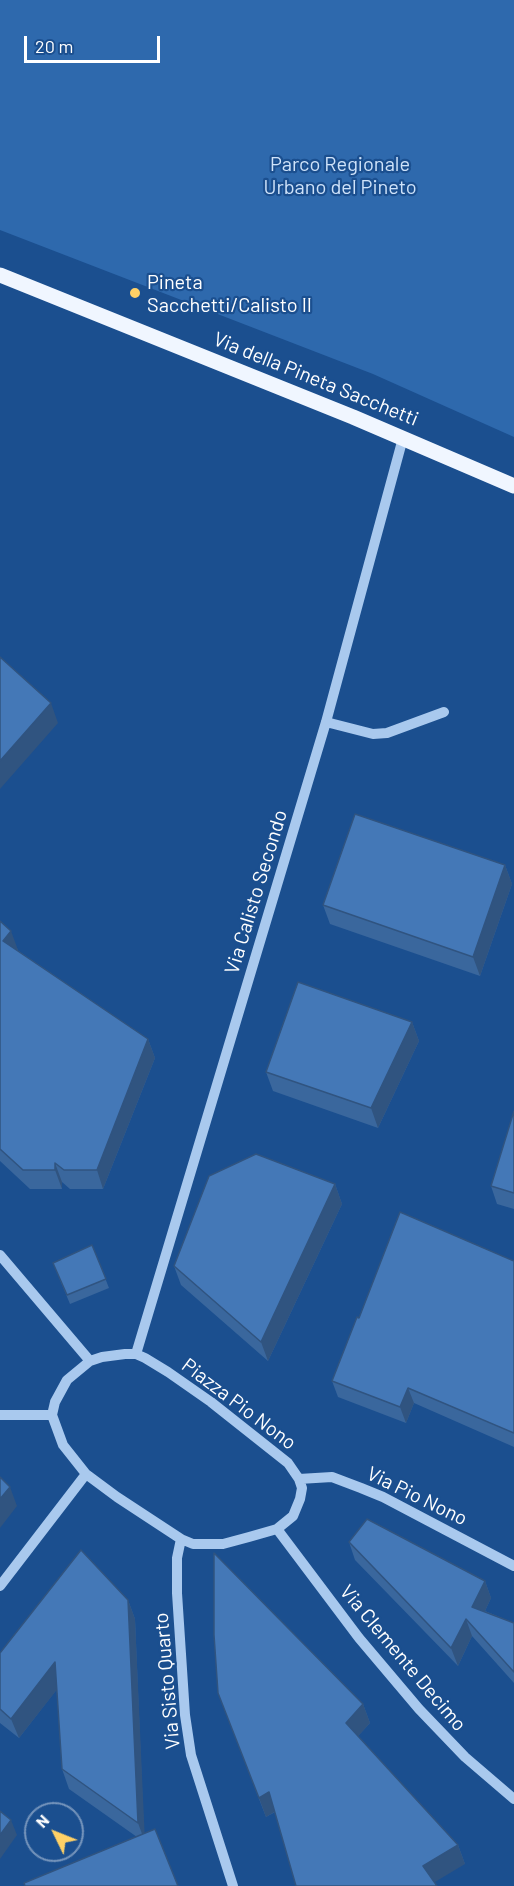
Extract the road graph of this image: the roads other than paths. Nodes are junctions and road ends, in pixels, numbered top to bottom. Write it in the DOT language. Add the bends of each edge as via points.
graph roads {
  1 [pos="0,275"];
  2 [pos="403,438"];
  3 [pos="514,486"];
  4 [pos="444,712"];
  5 [pos="326,722"];
  6 [pos="0,1256"];
  7 [pos="136,1354"];
  8 [pos="90,1361"];
  9 [pos="0,1414"];
  10 [pos="52,1415"];
  11 [pos="86,1474"];
  12 [pos="298,1479"];
  13 [pos="277,1529"];
  14 [pos="181,1539"];
  15 [pos="514,1566"];
  16 [pos="0,1586"];
  17 [pos="514,1799"];
  18 [pos="232,1886"];
  1 -- 2 [label="main road, Via della Pineta Sacchetti"];
  2 -- 3 [label="main road, Via della Pineta Sacchetti"];
  2 -- 5 [label="street, Via Calisto Secondo"];
  4 -- 5 [label="street" via="374,735"];
  5 -- 7 [label="street, Via Calisto Secondo"];
  6 -- 8 [label="street"];
  7 -- 8 [label="street"];
  7 -- 12 [label="street, Piazza Pio Nono" via="220,1409 288,1463"];
  8 -- 10 [label="street" via="67,1380"];
  9 -- 10 [label="street"];
  10 -- 11 [label="street" via="68,1453"];
  11 -- 14 [label="street"];
  11 -- 16 [label="street"];
  12 -- 13 [label="street, Piazza Pio Nono" via="302,1488 297,1507"];
  12 -- 15 [label="street, Via Pio Nono" via="332,1477 361,1488"];
  13 -- 14 [label="street" via="223,1544 204,1545"];
  13 -- 17 [label="street, Via Clemente Decimo" via="359,1638 419,1709 465,1757"];
  14 -- 18 [label="street, Via Sisto Quarto" via="177,1593 189,1745"];
}
